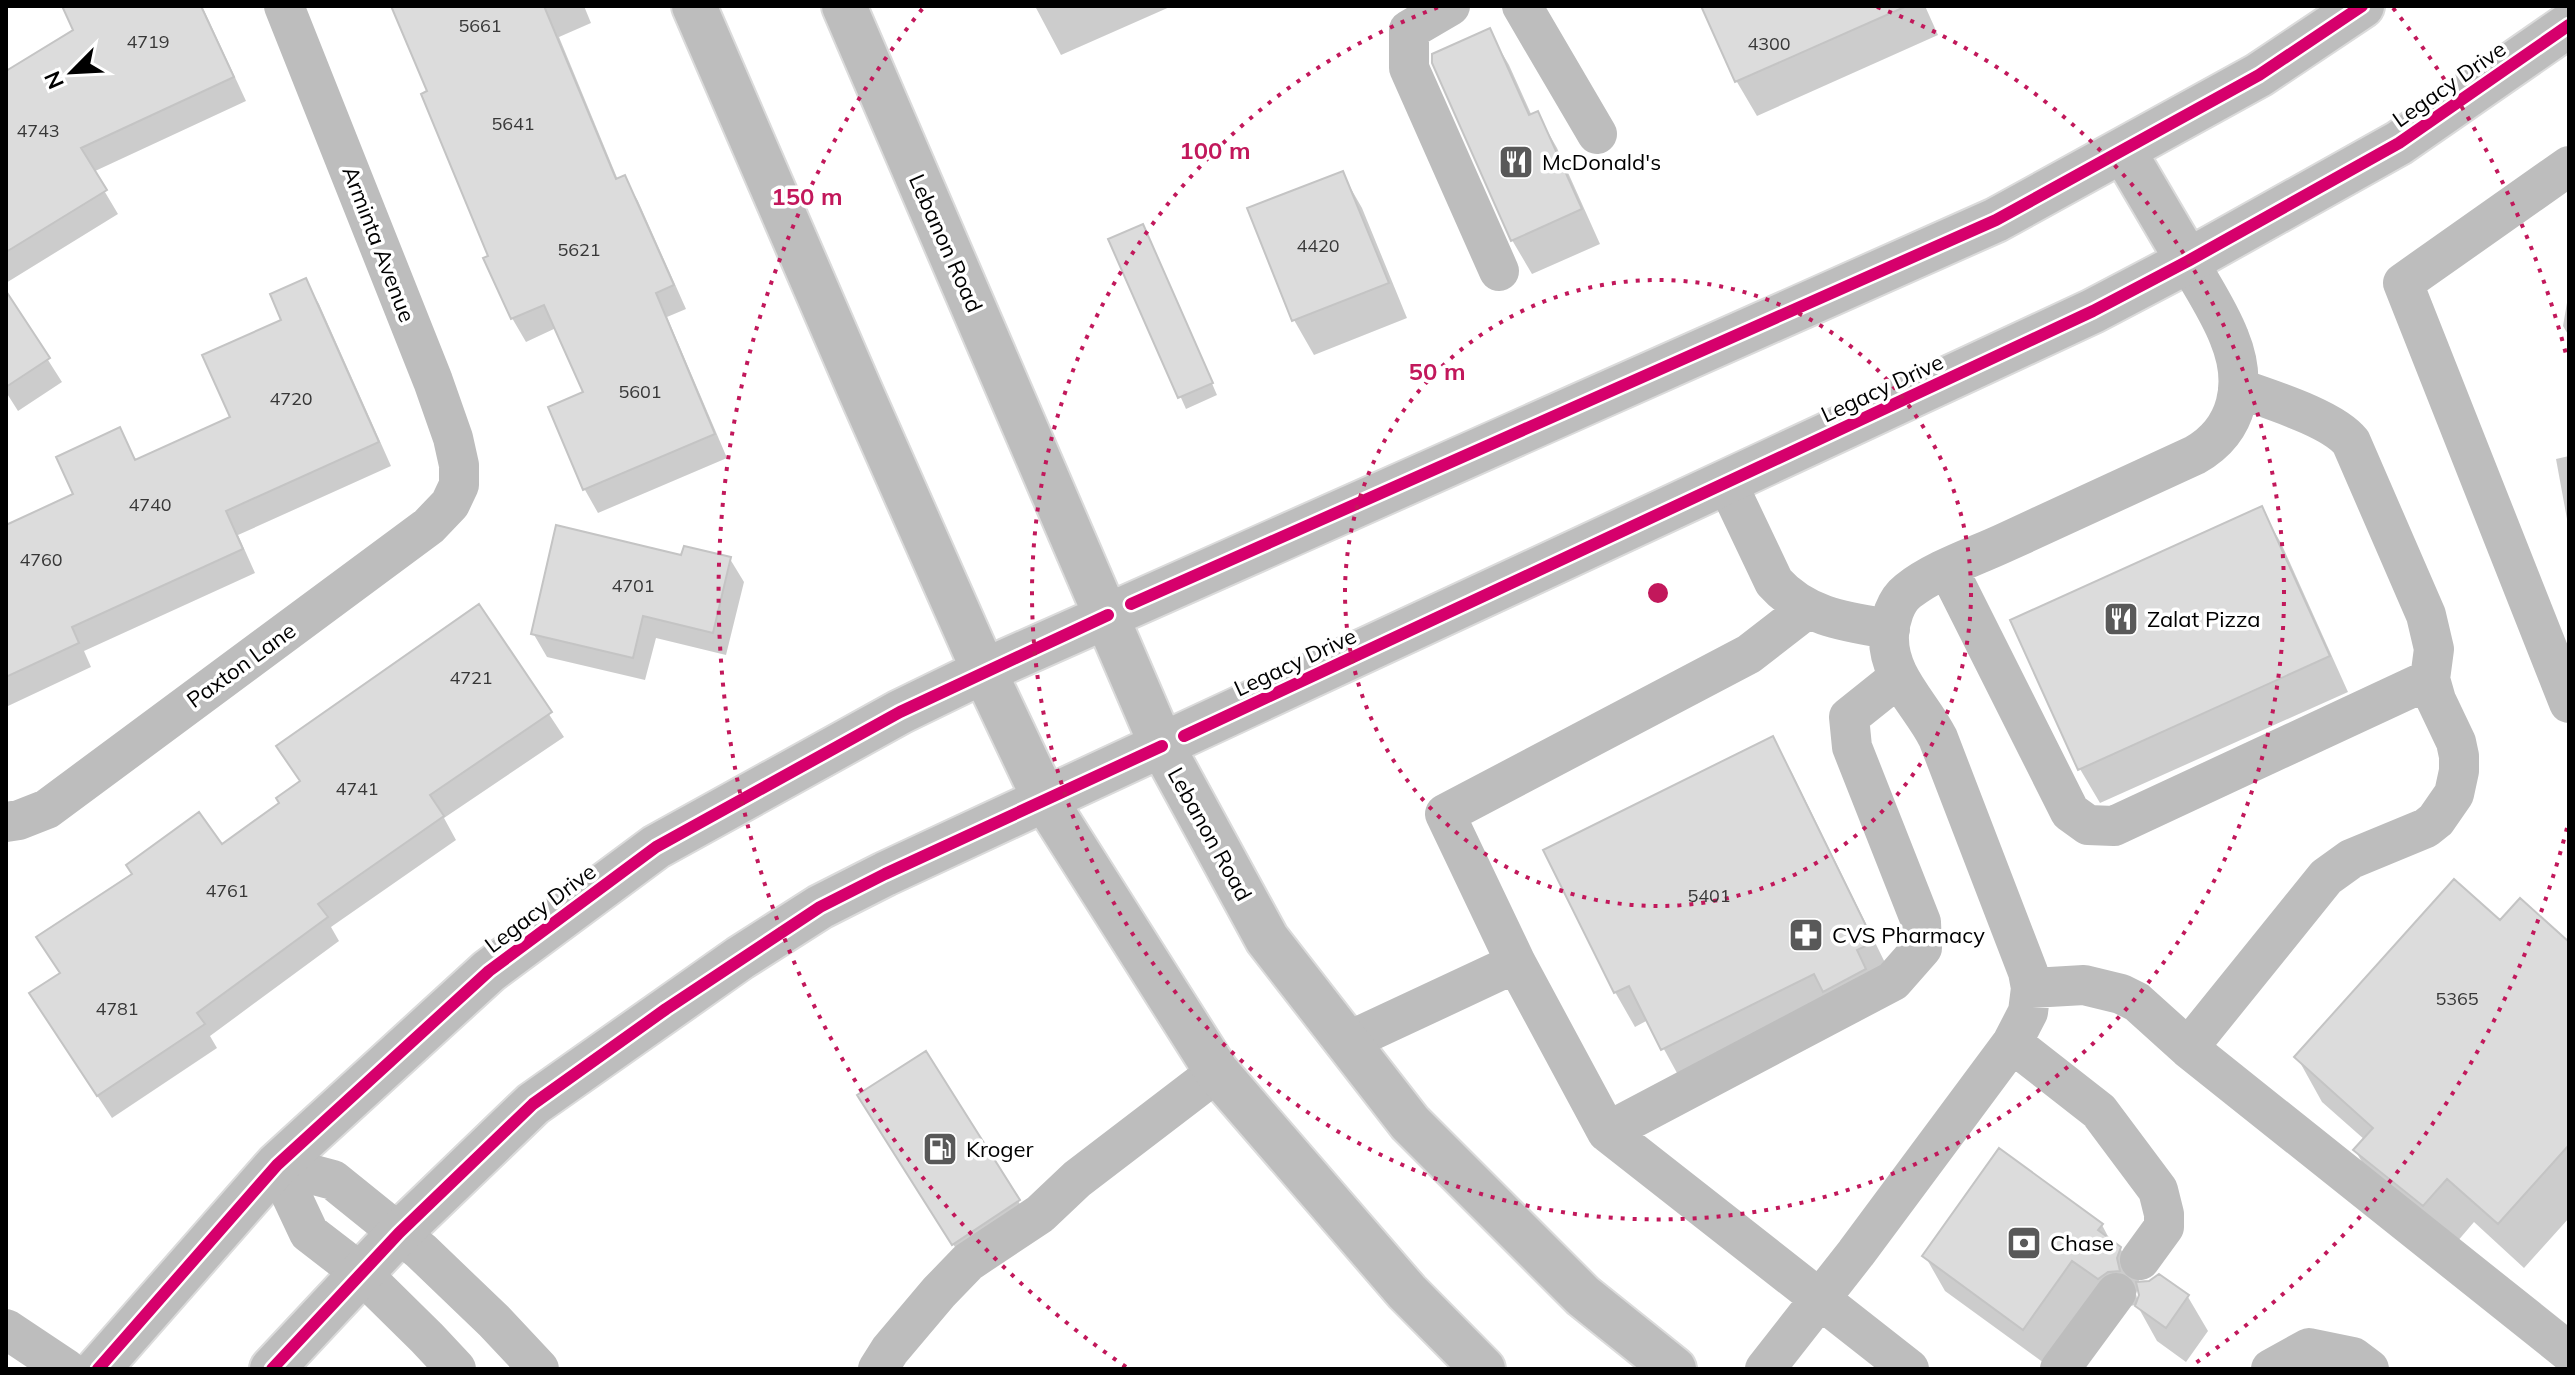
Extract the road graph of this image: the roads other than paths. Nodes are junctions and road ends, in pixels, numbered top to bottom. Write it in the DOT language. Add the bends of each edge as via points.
graph roads {
  1 [pos="284,6"];
  2 [pos="694,6"];
  3 [pos="844,6"];
  4 [pos="1450,6"];
  5 [pos="1522,6"];
  6 [pos="2362,6"];
  7 [pos="2569,25"];
  8 [pos="1597,134"];
  9 [pos="2124,152"];
  10 [pos="2569,166"];
  11 [pos="2188,261"];
  12 [pos="1499,271"];
  13 [pos="2238,388"];
  14 [pos="1727,483"];
  15 [pos="459,485"];
  16 [pos="1948,569"];
  17 [pos="1807,609"];
  18 [pos="1108,615"];
  19 [pos="1890,629"];
  20 [pos="984,671"];
  21 [pos="1899,677"];
  22 [pos="2430,679"];
  23 [pos="2569,703"];
  24 [pos="1162,746"];
  25 [pos="1045,800"];
  26 [pos="6,822"];
  27 [pos="1516,963"];
  28 [pos="2031,988"];
  29 [pos="1347,1042"];
  30 [pos="2012,1043"];
  31 [pos="2188,1048"];
  32 [pos="1217,1072"];
  33 [pos="1607,1132"];
  34 [pos="277,1165"];
  35 [pos="399,1233"];
  36 [pos="2140,1260"];
  37 [pos="361,1273"];
  38 [pos="2116,1293"];
  39 [pos="1820,1301"];
  40 [pos="6,1329"];
  41 [pos="2569,1352"];
  42 [pos="66,1369"];
  43 [pos="98,1369"];
  44 [pos="272,1369"];
  45 [pos="456,1369"];
  46 [pos="539,1369"];
  47 [pos="878,1369"];
  48 [pos="1483,1369"];
  49 [pos="1674,1369"];
  50 [pos="1765,1369"];
  51 [pos="1909,1369"];
  52 [pos="2060,1369"];
  53 [pos="2271,1369"];
  54 [pos="2369,1369"];
  1 -- 15 [label="street, Arminta Avenue" via="438,396 459,465"];
  2 -- 20 [label="main road"];
  3 -- 18 [label="main road, Lebanon Road"];
  4 -- 12 [label="street" via="1409,30 1409,68"];
  5 -- 8 [label="street"];
  6 -- 9 [label="main road, Legacy Drive" via="2259,75"];
  7 -- 11 [label="main road, Legacy Drive" via="2399,143"];
  9 -- 11 [label="main road"];
  9 -- 18 [label="main road, Legacy Drive" via="1996,220"];
  10 -- 23 [label="street" via="2403,283"];
  11 -- 13 [label="street" via="2229,337"];
  11 -- 14 [label="main road, Legacy Drive"];
  13 -- 16 [label="street" via="2235,409 2212,445"];
  13 -- 22 [label="street" via="2327,425 2351,442 2426,615 2434,649"];
  14 -- 17 [label="street" via="1774,582"];
  14 -- 24 [label="main road, Legacy Drive"];
  15 -- 26 [label="street, Paxton Lane" via="450,504 392,556 56,803"];
  16 -- 19 [label="street" via="1906,592"];
  16 -- 22 [label="street" via="2070,812 2088,825 2114,826"];
  17 -- 19 [label="street" via="1839,621"];
  17 -- 27 [label="street" via="1749,654 1445,814"];
  18 -- 20 [label="main road, Legacy Drive"];
  18 -- 24 [label="main road, Lebanon Road"];
  19 -- 21 [label="street" via="1889,650"];
  20 -- 25 [label="main road"];
  20 -- 34 [label="main road, Legacy Drive" via="656,847 489,971"];
  21 -- 28 [label="street" via="1938,738"];
  21 -- 33 [label="street" via="1849,717 1852,747 1921,922 1922,948 1893,981"];
  22 -- 31 [label="street" via="2459,756 2447,806 2426,828 2351,859 2326,877"];
  24 -- 25 [label="main road, Legacy Drive"];
  24 -- 29 [label="main road, Lebanon Road" via="1267,939"];
  25 -- 32 [label="main road"];
  25 -- 35 [label="main road, Legacy Drive" via="820,907 740,958 533,1104"];
  27 -- 29 [label="street"];
  27 -- 33 [label="street"];
  28 -- 30 [label="street" via="2028,1012"];
  28 -- 31 [label="street" via="2084,985 2121,994"];
  29 -- 49 [label="main road, Lebanon Road" via="1410,1123 1572,1285"];
  30 -- 36 [label="street" via="2099,1111 2158,1190 2164,1227"];
  30 -- 39 [label="street"];
  31 -- 41 [label="street"];
  32 -- 47 [label="street" via="1077,1179 1040,1214 968,1262"];
  32 -- 48 [label="main road" via="1407,1292"];
  33 -- 39 [label="street"];
  34 -- 35 [label="street" via="333,1180"];
  34 -- 37 [label="street" via="309,1233"];
  34 -- 43 [label="main road, Legacy Drive"];
  35 -- 37 [label="main road, Legacy Drive"];
  35 -- 46 [label="street"];
  37 -- 44 [label="main road, Legacy Drive"];
  37 -- 45 [label="street"];
  38 -- 52 [label="street"];
  39 -- 50 [label="street"];
  39 -- 51 [label="street"];
  40 -- 42 [label="street"];
  53 -- 54 [label="street" via="2309,1348 2353,1357"];
}
